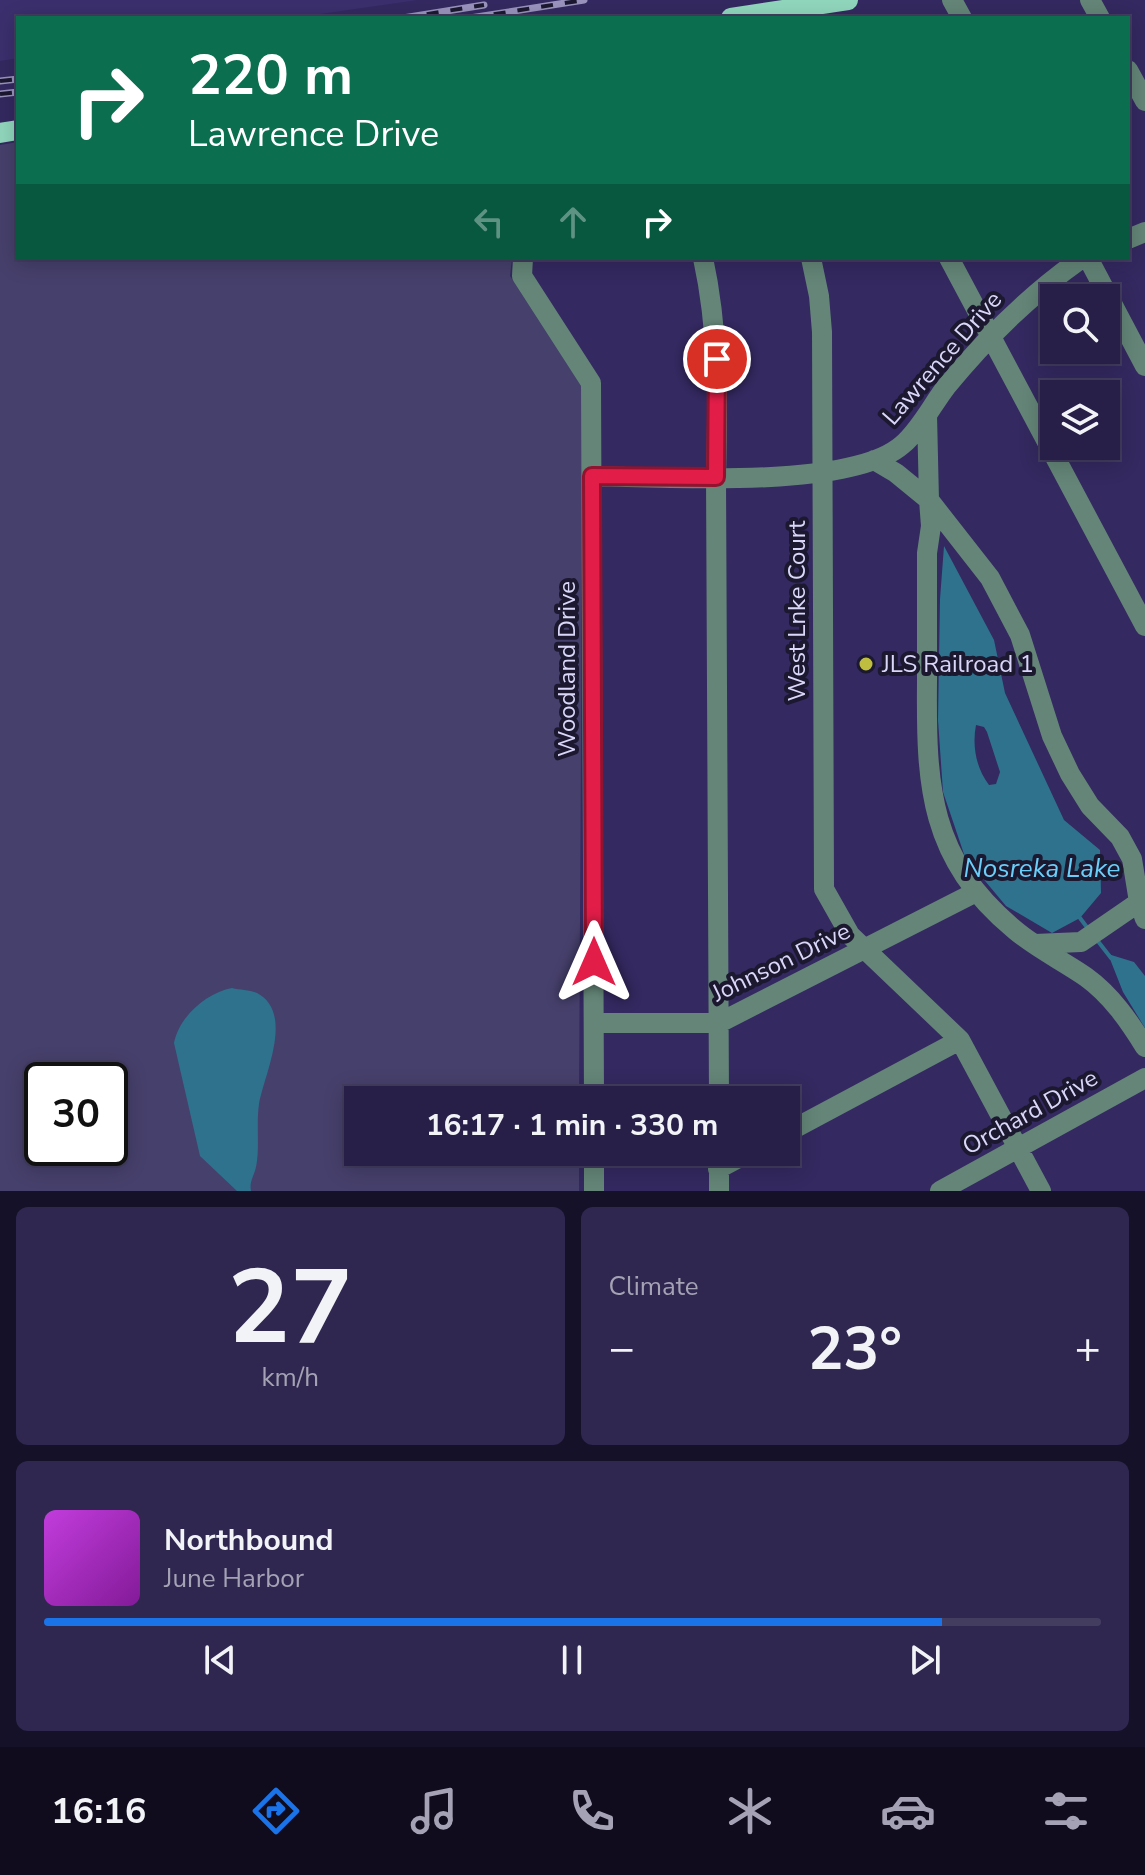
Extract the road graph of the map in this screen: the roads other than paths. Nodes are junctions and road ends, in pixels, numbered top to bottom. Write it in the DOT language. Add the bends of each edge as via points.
graph roads {
  1 [pos="848,0"];
  2 [pos="822,11"];
  3 [pos="757,16"];
  4 [pos="1130,74"];
  5 [pos="1145,101"];
  6 [pos="523,260"];
  7 [pos="703,260"];
  8 [pos="811,260"];
  9 [pos="950,260"];
  10 [pos="1082,260"];
  11 [pos="1086,260"];
  12 [pos="991,336"];
  13 [pos="1145,366"];
  14 [pos="927,415"];
  15 [pos="874,460"];
  16 [pos="823,473"];
  17 [pos="592,476"];
  18 [pos="716,477"];
  19 [pos="929,500"];
  20 [pos="1145,626"];
  21 [pos="1120,837"];
  22 [pos="1145,856"];
  23 [pos="976,892"];
  24 [pos="1143,906"];
  25 [pos="1081,942"];
  26 [pos="1035,944"];
  27 [pos="865,951"];
  28 [pos="1079,973"];
  29 [pos="594,1023"];
  30 [pos="719,1023"];
  31 [pos="960,1040"];
  32 [pos="1145,1047"];
  33 [pos="1145,1078"];
  34 [pos="594,1086"];
  35 [pos="719,1086"];
  36 [pos="800,1126"];
  37 [pos="1019,1149"];
  38 [pos="594,1166"];
  39 [pos="718,1166"];
  40 [pos="594,1191"];
  41 [pos="719,1191"];
  42 [pos="940,1191"];
  43 [pos="1041,1191"];
  1 -- 2 [label="main road"];
  2 -- 3 [label="main road"];
  4 -- 5 [label="street"];
  6 -- 17 [label="street, Woodland Drive" via="522,276 591,383"];
  7 -- 18 [label="street" via="719,384"];
  8 -- 16 [label="street, West Lnke Court" via="822,332"];
  9 -- 12 [label="street"];
  10 -- 12 [label="street, Lawrence Drive" via="1020,306"];
  11 -- 13 [label="street"];
  12 -- 14 [label="street, Lawrence Drive"];
  12 -- 20 [label="street"];
  14 -- 15 [label="street, Lawrence Drive" via="902,446"];
  14 -- 19 [label="street"];
  15 -- 16 [label="street, Lawrence Drive"];
  15 -- 19 [label="street"];
  16 -- 18 [label="street, Lawrence Drive"];
  16 -- 27 [label="street, West Lnke Court" via="824,889"];
  17 -- 18 [label="street, Lawrence Drive"];
  17 -- 29 [label="street, Woodland Drive"];
  18 -- 30 [label="street"];
  19 -- 21 [label="street" via="990,578 1020,635 1052,736 1070,774 1090,806"];
  19 -- 23 [label="street" via="926,732 932,802 959,870"];
  21 -- 22 [label="street"];
  21 -- 24 [label="street" via="1132,859"];
  23 -- 26 [label="street"];
  23 -- 27 [label="street, Johnson Drive"];
  24 -- 25 [label="street"];
  25 -- 26 [label="street"];
  25 -- 28 [label="street"];
  26 -- 28 [label="street"];
  27 -- 30 [label="street, Johnson Drive"];
  27 -- 31 [label="street, West Lnke Court"];
  28 -- 32 [label="street" via="1125,1015"];
  29 -- 30 [label="street, Johnson Drive"];
  29 -- 34 [label="street, Woodland Drive"];
  30 -- 35 [label="street"];
  31 -- 36 [label="street"];
  31 -- 37 [label="street, West Lnke Court"];
  33 -- 37 [label="street, Orchard Drive"];
  37 -- 42 [label="street, Orchard Drive"];
  37 -- 43 [label="street"];
  38 -- 40 [label="street"];
  39 -- 41 [label="street"];
}
